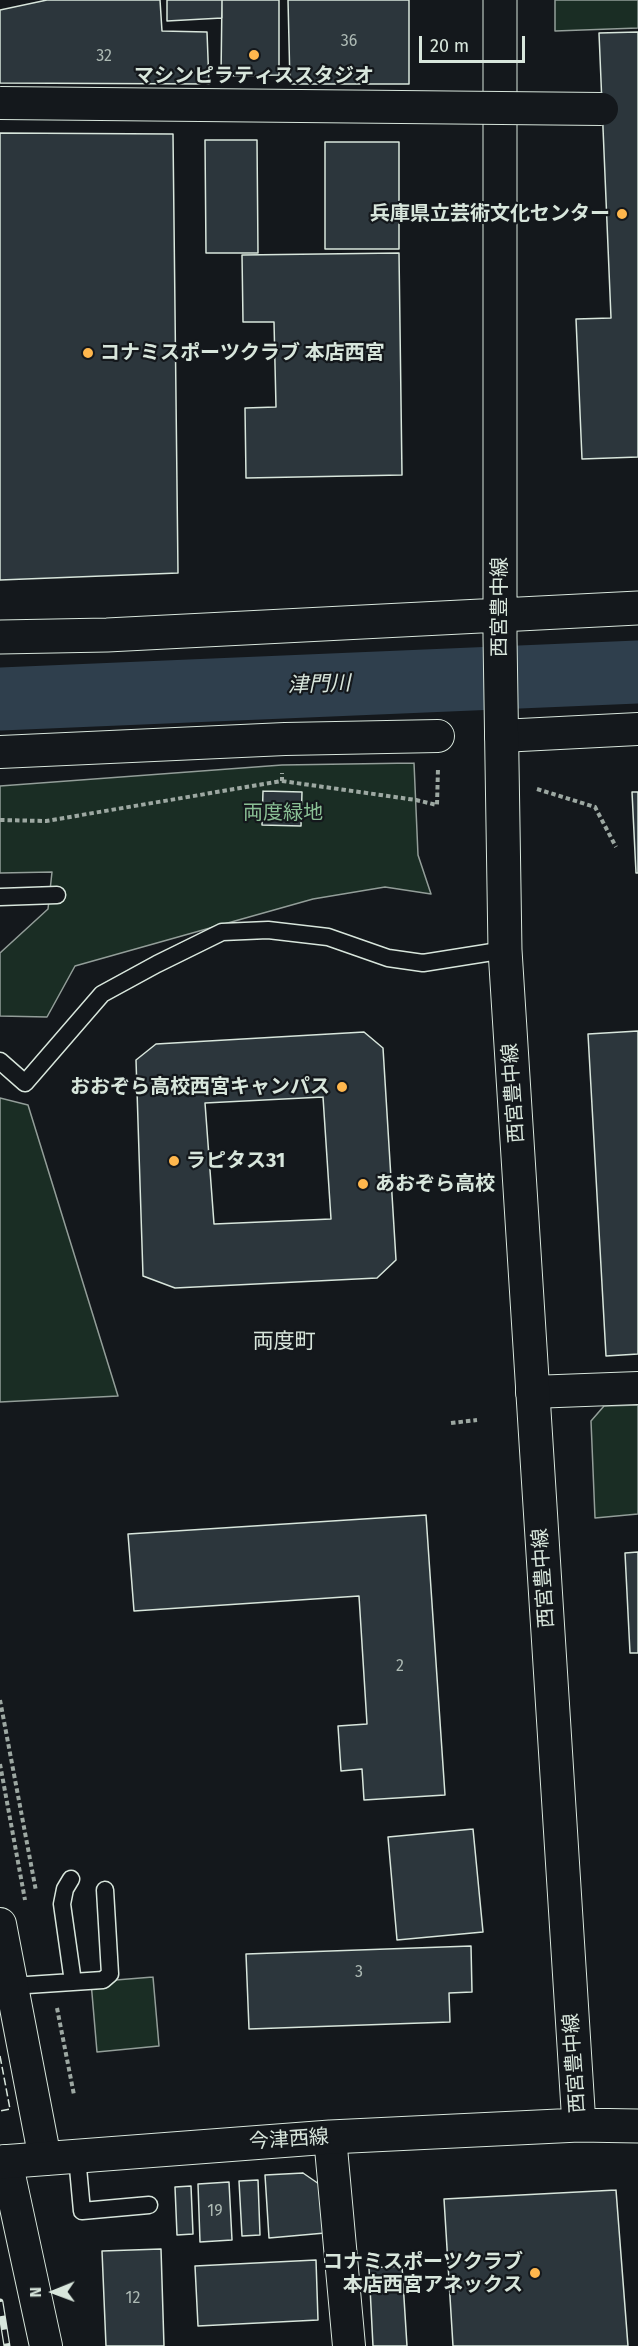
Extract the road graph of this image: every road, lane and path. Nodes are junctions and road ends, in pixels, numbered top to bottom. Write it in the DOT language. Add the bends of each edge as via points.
graph roads {
  1 [pos="500,0"];
  2 [pos="0,103"];
  3 [pos="602,109"];
  4 [pos="638,608"];
  5 [pos="500,626"];
  6 [pos="0,638"];
  7 [pos="501,725"];
  8 [pos="638,729"];
  9 [pos="438,736"];
  10 [pos="0,752"];
  11 [pos="282,765"];
  12 [pos="502,779"];
  13 [pos="282,781"];
  14 [pos="0,820"];
  15 [pos="616,847"];
  16 [pos="57,895"];
  17 [pos="0,897"];
  18 [pos="505,950"];
  19 [pos="0,1061"];
  20 [pos="638,1388"];
  21 [pos="532,1392"];
  22 [pos="477,1420"];
  23 [pos="451,1423"];
  24 [pos="71,1879"];
  25 [pos="105,1890"];
  26 [pos="0,1924"];
  27 [pos="73,1982"];
  28 [pos="12,1986"];
  29 [pos="579,2125"];
  30 [pos="638,2126"];
  31 [pos="330,2137"];
  32 [pos="61,2158"];
  33 [pos="3,2161"];
  34 [pos="149,2205"];
  35 [pos="46,2346"];
  36 [pos="349,2346"];
  1 -- 5 [label="main road, 西宮豊中線"];
  2 -- 3 [label="street, bridge"];
  4 -- 5 [label="main road"];
  5 -- 6 [label="main road"];
  5 -- 7 [label="main road, 西宮豊中線"];
  7 -- 8 [label="street"];
  7 -- 12 [label="main road, 西宮豊中線"];
  9 -- 10 [label="street"];
  9 -- 13 [label="path" via="437,805"];
  11 -- 13 [label="path"];
  12 -- 15 [label="path" via="595,807"];
  12 -- 18 [label="main road, 西宮豊中線"];
  13 -- 14 [label="path" via="46,821"];
  16 -- 17 [label="lane"];
  18 -- 19 [label="lane" via="423,963 388,958 328,937 268,930 222,932 102,994 25,1083"];
  18 -- 21 [label="main road, 西宮豊中線"];
  20 -- 21 [label="street"];
  21 -- 29 [label="main road, 西宮豊中線"];
  22 -- 23 [label="path"];
  24 -- 27 [label="lane" via="62,1904"];
  25 -- 27 [label="lane" via="111,1974 103,1980"];
  26 -- 28 [label="street"];
  27 -- 28 [label="lane"];
  28 -- 32 [label="street"];
  29 -- 30 [label="main road, 西宮豊中線"];
  29 -- 31 [label="main road, 今津西線"];
  31 -- 32 [label="main road, 今津西線"];
  31 -- 36 [label="street"];
  32 -- 33 [label="main road, 今津西線"];
  32 -- 34 [label="lane" via="82,2211"];
  33 -- 35 [label="street"];
}
